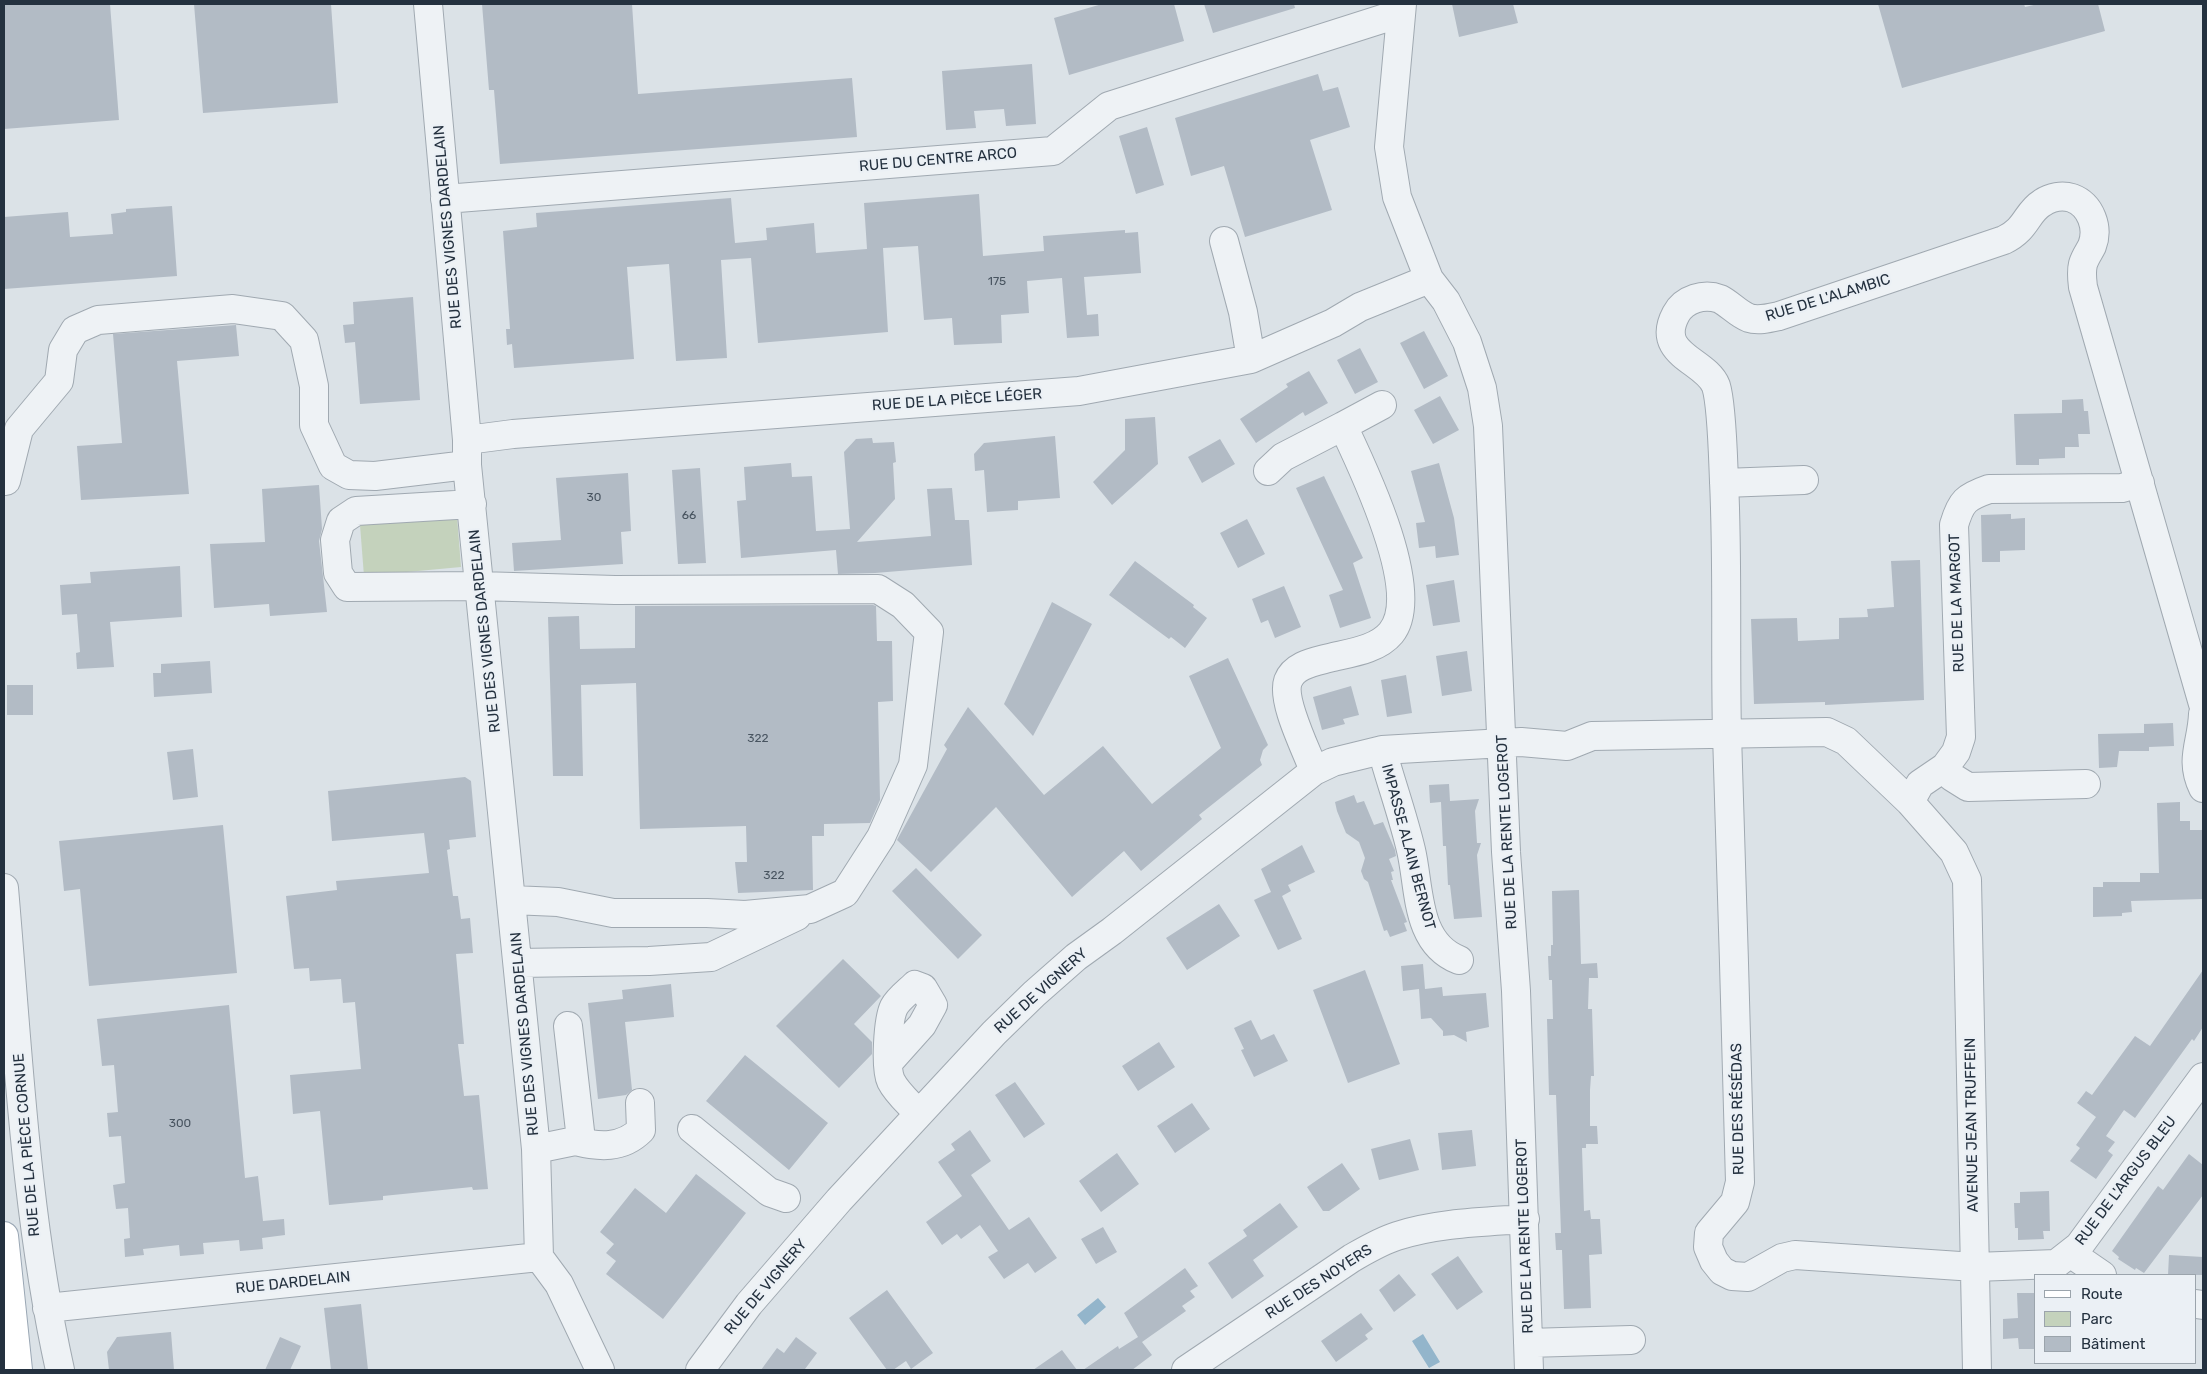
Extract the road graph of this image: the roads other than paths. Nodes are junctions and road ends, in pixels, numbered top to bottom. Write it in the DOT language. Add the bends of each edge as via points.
graph roads {
  1 [pos="428,4"];
  2 [pos="1401,8"];
  3 [pos="445,199"];
  4 [pos="1224,241"];
  5 [pos="1429,279"];
  6 [pos="1251,360"];
  7 [pos="1382,405"];
  8 [pos="1343,426"];
  9 [pos="467,452"];
  10 [pos="1268,472"];
  11 [pos="1804,480"];
  12 [pos="4,481"];
  13 [pos="1724,482"];
  14 [pos="2140,483"];
  15 [pos="472,504"];
  16 [pos="479,586"];
  17 [pos="2203,704"];
  18 [pos="2203,714"];
  19 [pos="1727,733"];
  20 [pos="1501,743"];
  21 [pos="1382,750"];
  22 [pos="1945,767"];
  23 [pos="1314,771"];
  24 [pos="2086,784"];
  25 [pos="2203,788"];
  26 [pos="1910,802"];
  27 [pos="1967,880"];
  28 [pos="4,888"];
  29 [pos="512,900"];
  30 [pos="810,909"];
  31 [pos="1459,960"];
  32 [pos="518,963"];
  33 [pos="568,1026"];
  34 [pos="888,1063"];
  35 [pos="2203,1077"];
  36 [pos="640,1103"];
  37 [pos="918,1113"];
  38 [pos="692,1129"];
  39 [pos="575,1141"];
  40 [pos="536,1149"];
  41 [pos="786,1198"];
  42 [pos="1524,1219"];
  43 [pos="4,1236"];
  44 [pos="2070,1253"];
  45 [pos="539,1257"];
  46 [pos="1975,1267"];
  47 [pos="2101,1274"];
  48 [pos="47,1308"];
  49 [pos="1631,1340"];
  50 [pos="1528,1343"];
  51 [pos="18,1370"];
  52 [pos="60,1370"];
  53 [pos="600,1370"];
  54 [pos="700,1370"];
  55 [pos="1186,1370"];
  56 [pos="1529,1370"];
  57 [pos="1977,1370"];
  1 -- 3 [label="street, RUE DES VIGNES DARDELAIN"];
  2 -- 3 [label="street, RUE DU CENTRE ARCO" via="1109,106 1053,151"];
  2 -- 5 [label="street" via="1389,147 1397,197"];
  3 -- 9 [label="street, RUE DES VIGNES DARDELAIN"];
  4 -- 6 [label="street" via="1243,312"];
  5 -- 6 [label="street, RUE DE LA PIÈCE LÉGER" via="1360,307 1333,323"];
  5 -- 20 [label="street, RUE DE LA RENTE LOGEROT" via="1446,301 1467,342 1485,400"];
  6 -- 9 [label="street, RUE DE LA PIÈCE LÉGER" via="1079,391 512,434"];
  7 -- 8 [label="street"];
  8 -- 10 [label="street" via="1282,457"];
  8 -- 23 [label="street" via="1381,511 1394,558 1400,604 1398,622 1391,634 1380,642 1306,664 1295,670 1289,679 1287,697"];
  9 -- 12 [label="street, RUE DE LA PIÈCE LÉGER" via="375,476 349,475 333,466 314,425 314,386 304,340 282,316 233,309 98,320 75,330 64,350 58,381 19,429"];
  9 -- 15 [label="street, RUE DES VIGNES DARDELAIN"];
  11 -- 13 [label="street"];
  13 -- 14 [label="street, RUE DE L'ALAMBIC" via="1716,385 1703,369 1682,356 1672,338 1676,314 1686,303 1708,297 1719,299 1752,320 1779,316 2004,240 2015,235 2041,203 2066,197 2078,201 2093,220 2095,232 2081,274 2083,287"];
  13 -- 19 [label="street, RUE DE L'ALAMBIC"];
  14 -- 17 [label="street"];
  14 -- 22 [label="street, RUE DE LA MARGOT" via="2122,488 1989,490 1970,496 1959,508 1954,525 1961,736 1956,752"];
  15 -- 16 [label="street, RUE DES VIGNES DARDELAIN"];
  15 -- 16 [label="street" via="356,511 341,521 336,540 338,573 347,587"];
  16 -- 29 [label="street, RUE DES VIGNES DARDELAIN"];
  16 -- 30 [label="street" via="615,590 878,589 903,605 929,632 913,765 881,837 846,893"];
  18 -- 25 [label="street" via="2196,761"];
  19 -- 20 [label="street, RUE DE VIGNERY" via="1592,736 1567,746"];
  19 -- 26 [label="street, RUE DE VIGNERY" via="1827,732 1846,741"];
  19 -- 46 [label="street, RUE DES RÉSÉDAS" via="1740,1182 1735,1202 1709,1233 1708,1248 1714,1261 1722,1271 1732,1276 1748,1277 1796,1254"];
  20 -- 21 [label="street, RUE DE VIGNERY"];
  20 -- 42 [label="street, RUE DE LA RENTE LOGEROT" via="1516,991"];
  21 -- 23 [label="street, RUE DE VIGNERY" via="1333,762"];
  21 -- 31 [label="street, IMPASSE ALAIN BERNOT" via="1412,851 1417,893 1428,932 1438,948"];
  22 -- 24 [label="street" via="1952,777 1968,787"];
  22 -- 26 [label="street" via="1920,784"];
  23 -- 37 [label="street, RUE DE VIGNERY" via="1076,956 994,1033"];
  26 -- 27 [label="street, RUE DE VIGNERY" via="1954,852"];
  27 -- 46 [label="street, AVENUE JEAN TRUFFEIN"];
  28 -- 48 [label="street, RUE DE LA PIÈCE CORNUE" via="34,1227"];
  29 -- 30 [label="street" via="558,902 613,913 745,915"];
  29 -- 32 [label="street, RUE DES VIGNES DARDELAIN"];
  30 -- 32 [label="street" via="711,957"];
  32 -- 40 [label="street, RUE DES VIGNES DARDELAIN"];
  33 -- 39 [label="street" via="580,1131"];
  34 -- 37 [label="street" via="890,1080"];
  35 -- 44 [label="street, RUE DE L'ARGUS BLEU" via="2079,1246"];
  36 -- 39 [label="street" via="641,1130 631,1140 608,1146"];
  37 -- 54 [label="street, RUE DE VIGNERY" via="749,1304"];
  38 -- 41 [label="street" via="769,1192"];
  39 -- 40 [label="street"];
  40 -- 45 [label="street, RUE DES VIGNES DARDELAIN"];
  42 -- 50 [label="street, RUE DE LA RENTE LOGEROT"];
  42 -- 55 [label="street, RUE DES NOYERS" via="1424,1230 1397,1236 1374,1246"];
  43 -- 51 [label="main road"];
  44 -- 46 [label="street, RUE DE L'ARGUS BLEU" via="2056,1264"];
  44 -- 47 [label="street"];
  45 -- 48 [label="street, RUE DARDELAIN"];
  45 -- 53 [label="street" via="559,1284"];
  46 -- 57 [label="street, AVENUE JEAN TRUFFEIN"];
  48 -- 52 [label="street, RUE DE LA PIÈCE CORNUE"];
  49 -- 50 [label="street"];
  50 -- 56 [label="street, RUE DE LA RENTE LOGEROT"];
}
